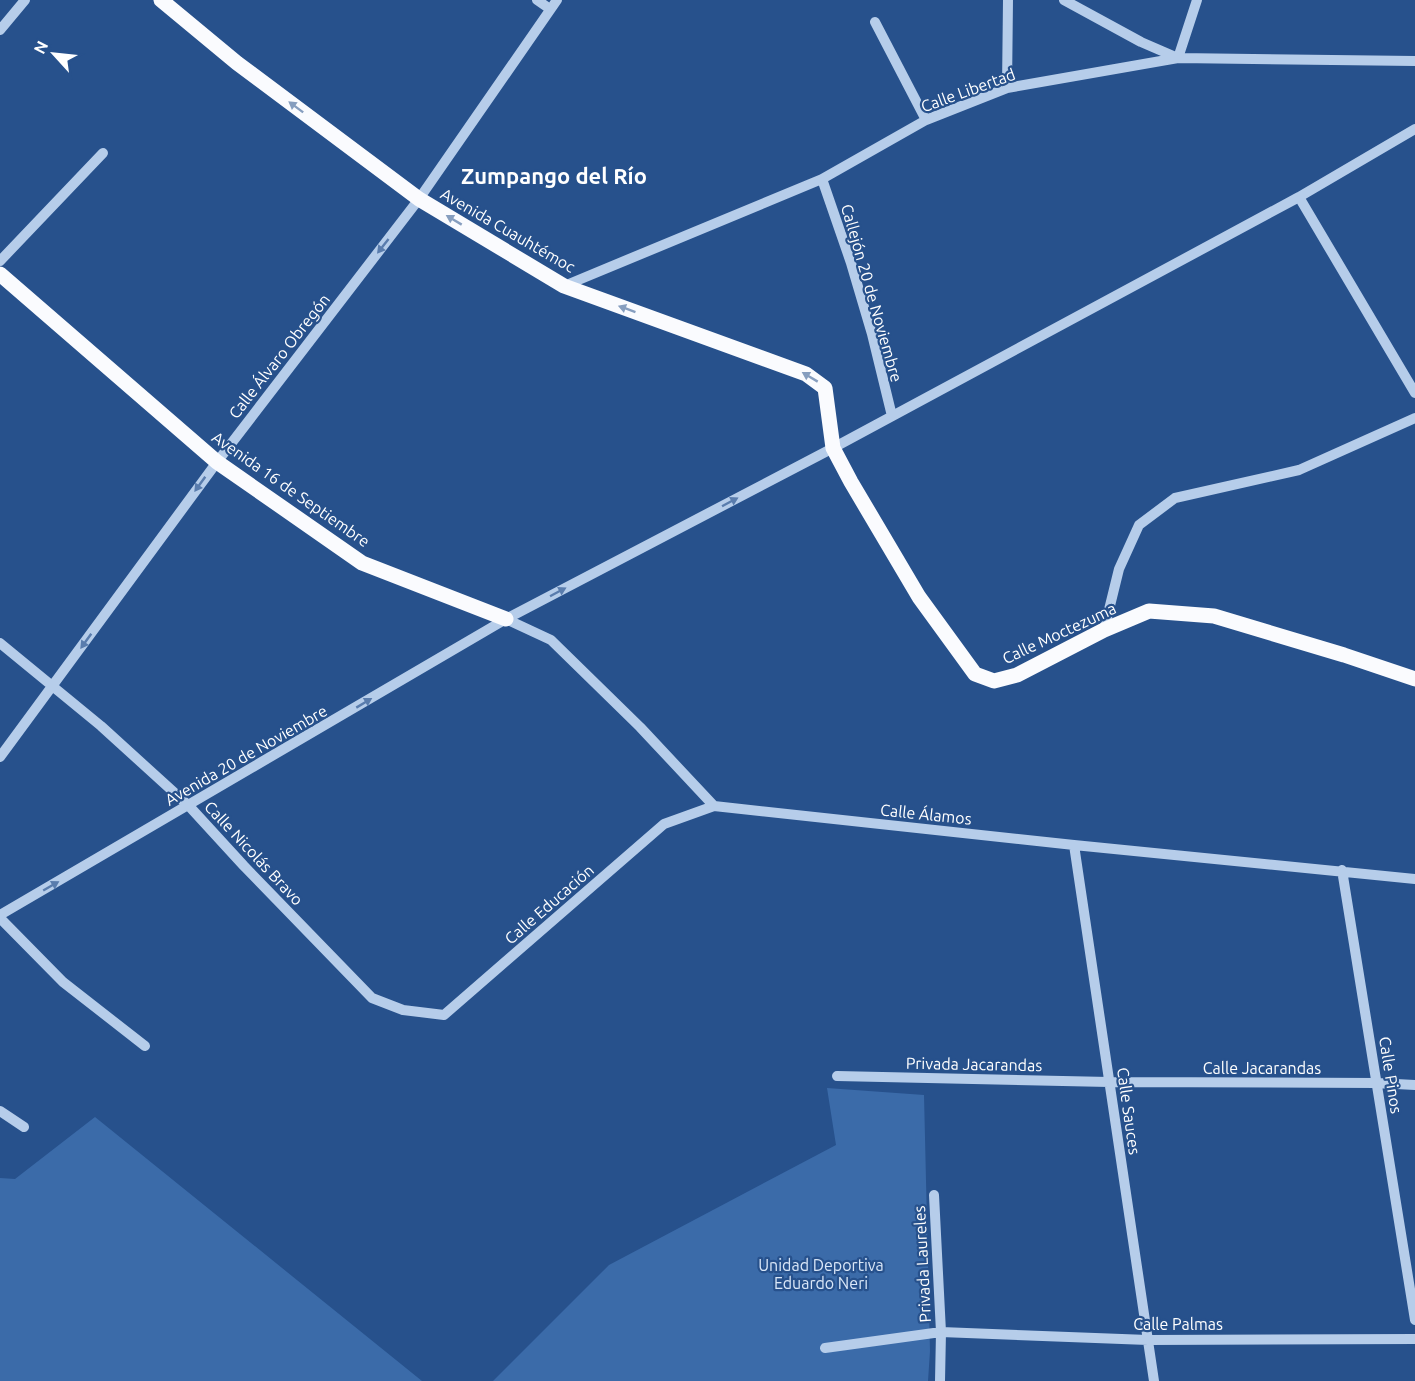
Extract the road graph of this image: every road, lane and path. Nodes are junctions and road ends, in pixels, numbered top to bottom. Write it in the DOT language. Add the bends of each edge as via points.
graph roads {
  1 [pos="25,0"];
  2 [pos="161,0"];
  3 [pos="537,0"];
  4 [pos="1008,0"];
  5 [pos="1197,0"];
  6 [pos="1068,1"];
  7 [pos="554,4"];
  8 [pos="874,22"];
  9 [pos="0,30"];
  10 [pos="1178,58"];
  11 [pos="1415,61"];
  12 [pos="1007,88"];
  13 [pos="926,120"];
  14 [pos="1415,129"];
  15 [pos="103,153"];
  16 [pos="822,179"];
  17 [pos="1299,196"];
  18 [pos="419,199"];
  19 [pos="0,261"];
  20 [pos="0,274"];
  21 [pos="564,286"];
  22 [pos="1415,393"];
  23 [pos="892,416"];
  24 [pos="1415,418"];
  25 [pos="833,448"];
  26 [pos="217,462"];
  27 [pos="506,619"];
  28 [pos="1104,630"];
  29 [pos="0,643"];
  30 [pos="1415,679"];
  31 [pos="52,687"];
  32 [pos="0,757"];
  33 [pos="189,806"];
  34 [pos="714,806"];
  35 [pos="1074,845"];
  36 [pos="1342,870"];
  37 [pos="1415,879"];
  38 [pos="0,917"];
  39 [pos="403,1010"];
  40 [pos="145,1046"];
  41 [pos="837,1076"];
  42 [pos="1110,1082"];
  43 [pos="1377,1083"];
  44 [pos="1415,1085"];
  45 [pos="0,1111"];
  46 [pos="24,1127"];
  47 [pos="934,1195"];
  48 [pos="1415,1320"];
  49 [pos="941,1332"];
  50 [pos="1415,1339"];
  51 [pos="1148,1340"];
  52 [pos="825,1348"];
  53 [pos="940,1381"];
  54 [pos="1154,1381"];
  1 -- 9 [label="street"];
  18 -- 2 [label="main road, Avenida Cuauhtémoc, one-way" via="237,63"];
  3 -- 7 [label="street"];
  4 -- 12 [label="street"];
  5 -- 10 [label="street"];
  6 -- 10 [label="street"];
  7 -- 18 [label="street, Calle Álvaro Obregón"];
  8 -- 13 [label="street"];
  10 -- 11 [label="street, Calle Libertad"];
  10 -- 12 [label="street, Calle Libertad"];
  12 -- 13 [label="street, Calle Libertad"];
  13 -- 16 [label="street, Calle Libertad"];
  14 -- 17 [label="street"];
  15 -- 19 [label="street"];
  16 -- 21 [label="street, Calle Libertad"];
  16 -- 23 [label="street, Callejón 20 de Noviembre" via="854,273"];
  17 -- 22 [label="street"];
  17 -- 23 [label="street, Avenida 20 de Noviembre"];
  21 -- 18 [label="main road, Avenida Cuauhtémoc, one-way"];
  18 -- 26 [label="street, Calle Álvaro Obregón, one-way"];
  20 -- 26 [label="main road, Avenida 16 de Septiembre"];
  25 -- 21 [label="main road, Avenida Cuauhtémoc, one-way" via="825,388 806,374"];
  23 -- 25 [label="street, Avenida 20 de Noviembre"];
  24 -- 28 [label="street" via="1299,470 1175,498 1139,525 1119,569"];
  27 -- 25 [label="street, Avenida 20 de Noviembre, one-way"];
  25 -- 28 [label="main road, Calle Moctezuma" via="919,597 975,674 994,681 1017,675"];
  26 -- 27 [label="main road, Avenida 16 de Septiembre" via="362,563"];
  26 -- 31 [label="street, Calle Álvaro Obregón, one-way"];
  33 -- 27 [label="street, Avenida 20 de Noviembre, one-way"];
  27 -- 34 [label="street" via="551,640"];
  28 -- 30 [label="main road, Calle Moctezuma" via="1149,611 1214,616"];
  29 -- 31 [label="street, Calle Nicolás Bravo"];
  31 -- 32 [label="street, Calle Álvaro Obregón"];
  31 -- 33 [label="street, Calle Nicolás Bravo"];
  38 -- 33 [label="street, Avenida 20 de Noviembre, one-way"];
  33 -- 39 [label="street, Calle Nicolás Bravo" via="372,998"];
  34 -- 35 [label="street, Calle Álamos"];
  34 -- 39 [label="street, Calle Educación" via="664,824 444,1015"];
  35 -- 36 [label="street, Calle Álamos"];
  35 -- 42 [label="street, Calle Sauces"];
  36 -- 37 [label="street, Calle Álamos"];
  36 -- 43 [label="street, Calle Pinos"];
  38 -- 40 [label="street" via="63,982"];
  41 -- 42 [label="street, Privada Jacarandas"];
  42 -- 43 [label="street, Calle Jacarandas"];
  42 -- 51 [label="street, Calle Sauces"];
  43 -- 44 [label="street, Calle Jacarandas"];
  43 -- 48 [label="street, Calle Pinos"];
  45 -- 46 [label="street"];
  47 -- 49 [label="street, Privada Laureles"];
  49 -- 51 [label="street, Calle Palmas"];
  49 -- 52 [label="street, Calle Palmas"];
  49 -- 53 [label="street, Privada Laureles"];
  50 -- 51 [label="street, Calle Palmas"];
  51 -- 54 [label="street, Calle Sauces"];
}
